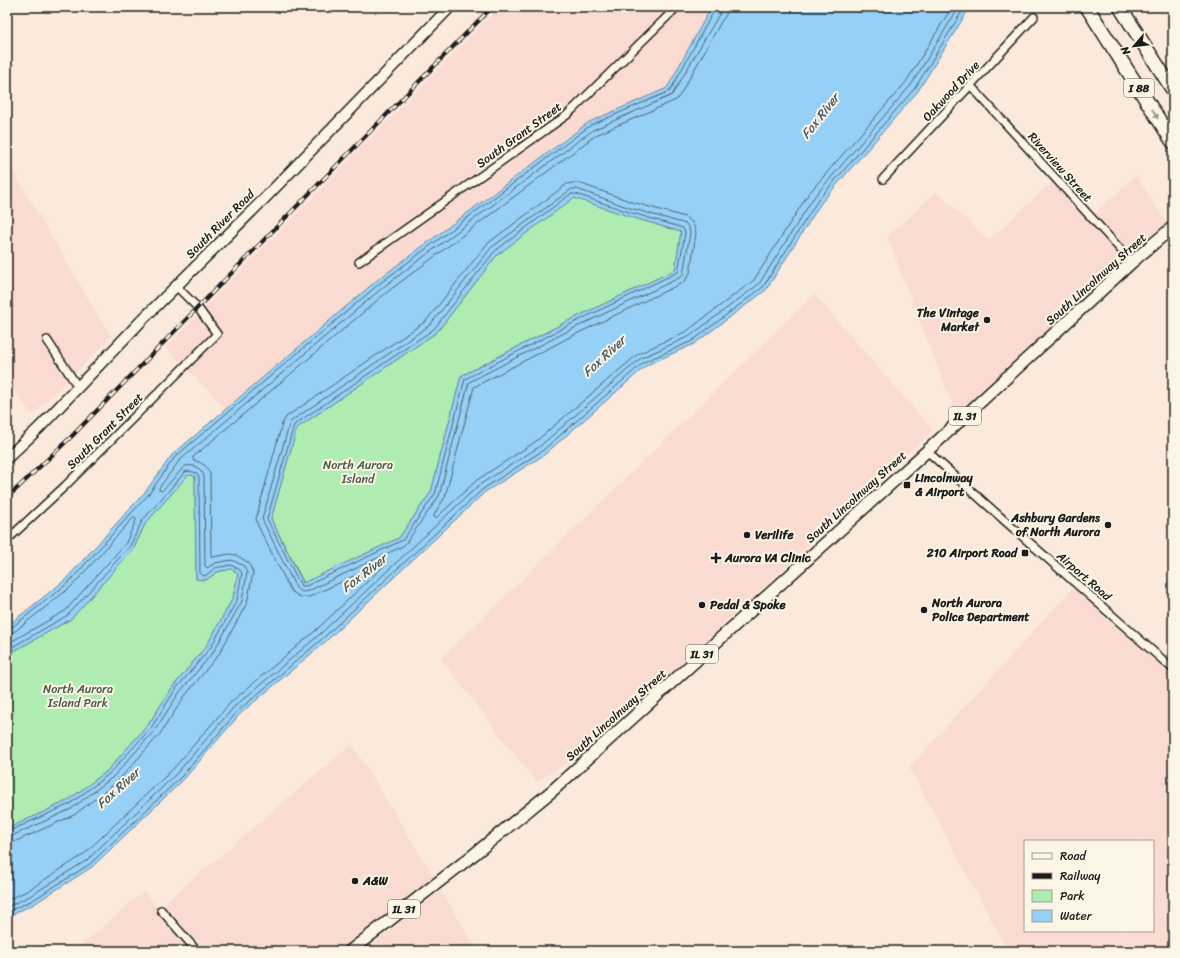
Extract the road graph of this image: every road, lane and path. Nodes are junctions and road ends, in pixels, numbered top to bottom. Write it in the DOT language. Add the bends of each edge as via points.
graph roads {
  1 [pos="450,7"];
  2 [pos="677,7"];
  3 [pos="1087,7"];
  4 [pos="1120,7"];
  5 [pos="1034,17"];
  6 [pos="971,86"];
  7 [pos="1173,90"];
  8 [pos="1173,142"];
  9 [pos="883,179"];
  10 [pos="1173,227"];
  11 [pos="360,262"];
  12 [pos="1132,262"];
  13 [pos="176,286"];
  14 [pos="47,340"];
  15 [pos="78,387"];
  16 [pos="927,451"];
  17 [pos="7,458"];
  18 [pos="7,540"];
  19 [pos="1173,669"];
  20 [pos="161,910"];
  21 [pos="197,951"];
  22 [pos="350,951"];
  1 -- 13 [label="main road, South River Road" via="259,205"];
  2 -- 11 [label="street, South Grant Street" via="567,115"];
  3 -- 8 [label="highway, I 88, one-way"];
  4 -- 7 [label="highway, I 88"];
  5 -- 6 [label="street, Oakwood Drive"];
  6 -- 9 [label="street, Oakwood Drive"];
  6 -- 12 [label="street, Riverview Street"];
  10 -- 12 [label="main road, South Lincolnway Street / IL 31"];
  12 -- 16 [label="main road, South Lincolnway Street / IL 31"];
  13 -- 15 [label="main road, South River Road"];
  13 -- 18 [label="street, South Grant Street" via="198,308 217,334"];
  14 -- 15 [label="street"];
  15 -- 17 [label="main road, South River Road"];
  16 -- 19 [label="street, Airport Road"];
  16 -- 22 [label="main road, South Lincolnway Street / IL 31" via="552,790"];
  20 -- 21 [label="street"];
}
